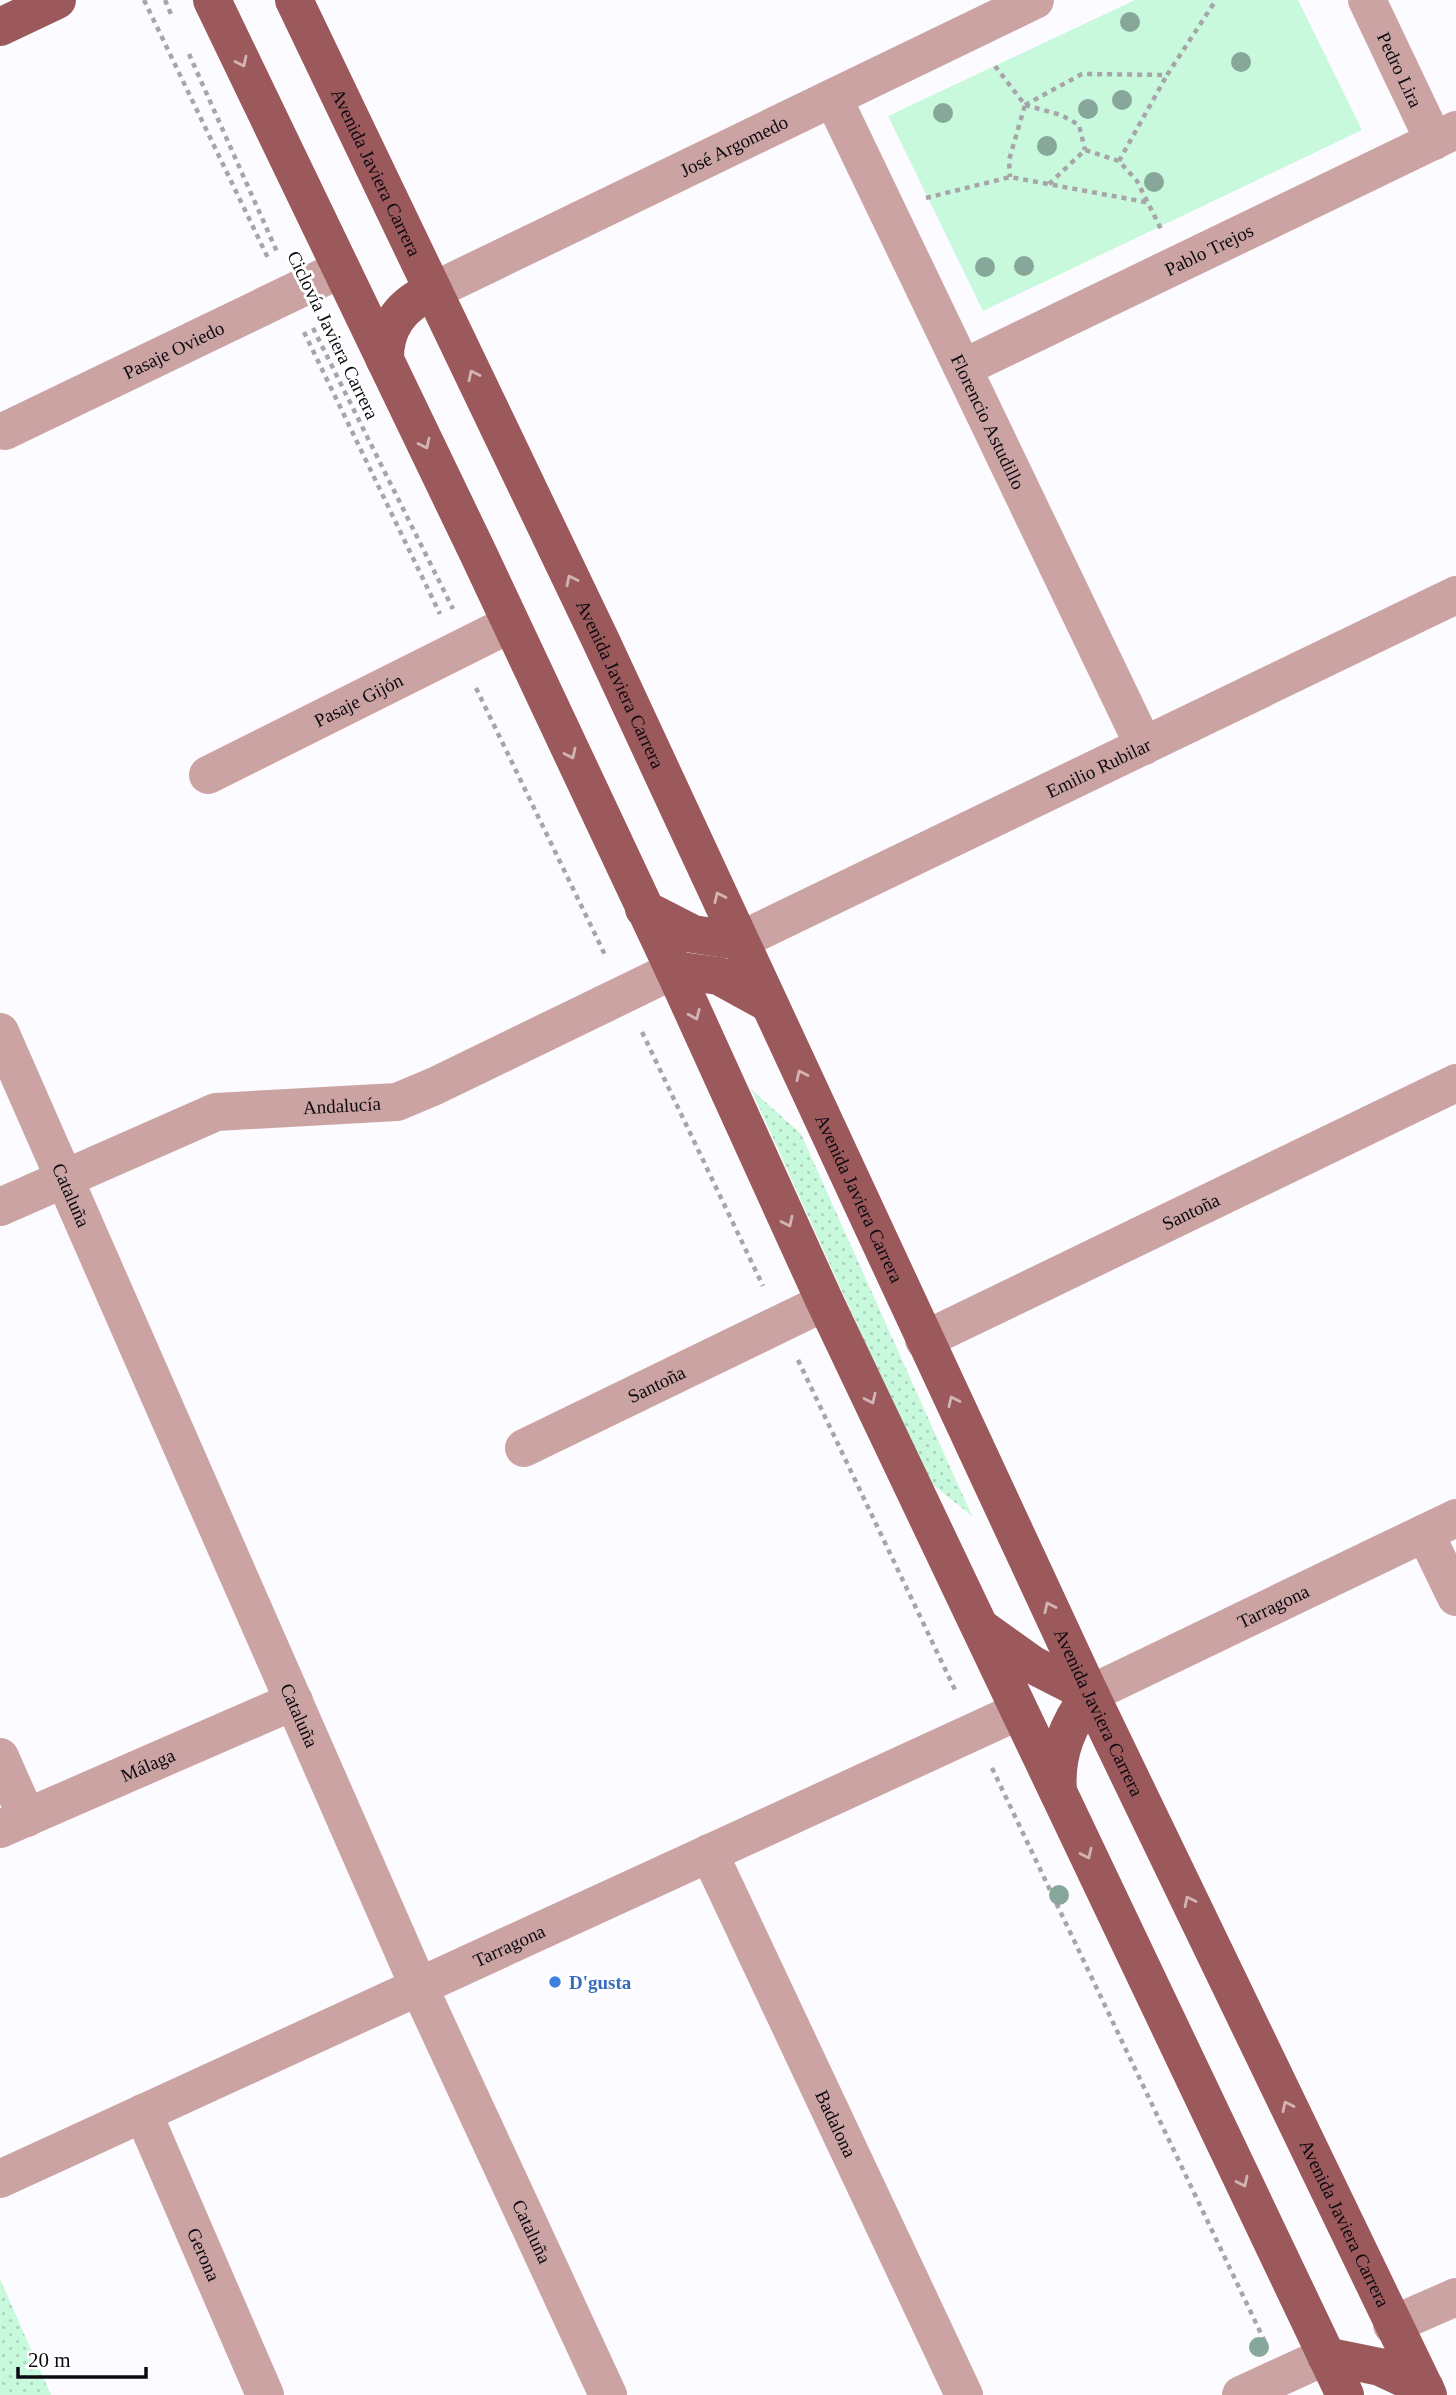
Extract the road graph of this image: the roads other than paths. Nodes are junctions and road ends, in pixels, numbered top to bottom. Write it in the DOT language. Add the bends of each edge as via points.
graph roads {
  1 [pos="57,0"];
  2 [pos="212,0"];
  3 [pos="293,0"];
  4 [pos="1035,0"];
  5 [pos="1367,0"];
  6 [pos="0,27"];
  7 [pos="833,98"];
  8 [pos="1445,135"];
  9 [pos="341,269"];
  10 [pos="433,291"];
  11 [pos="385,360"];
  12 [pos="963,368"];
  13 [pos="5,431"];
  14 [pos="1456,595"];
  15 [pos="510,624"];
  16 [pos="1144,746"];
  17 [pos="208,775"];
  18 [pos="644,909"];
  19 [pos="739,941"];
  20 [pos="674,970"];
  21 [pos="768,1003"];
  22 [pos="0,1032"];
  23 [pos="1456,1083"];
  24 [pos="65,1179"];
  25 [pos="0,1207"];
  26 [pos="825,1302"];
  27 [pos="924,1340"];
  28 [pos="524,1448"];
  29 [pos="1441,1525"];
  30 [pos="1456,1597"];
  31 [pos="979,1627"];
  32 [pos="1090,1694"];
  33 [pos="293,1701"];
  34 [pos="1019,1711"];
  35 [pos="0,1757"];
  36 [pos="1058,1792"];
  37 [pos="13,1823"];
  38 [pos="709,1853"];
  39 [pos="419,1987"];
  40 [pos="143,2113"];
  41 [pos="0,2179"];
  42 [pos="1456,2297"];
  43 [pos="1392,2325"];
  44 [pos="1325,2356"];
  45 [pos="1427,2391"];
  46 [pos="265,2395"];
  47 [pos="608,2395"];
  48 [pos="964,2395"];
  49 [pos="1241,2395"];
  50 [pos="1345,2395"];
  1 -- 6 [label="main road"];
  2 -- 9 [label="main road, one-way"];
  3 -- 10 [label="main road, Avenida Javiera Carrera"];
  4 -- 7 [label="street, José Argomedo"];
  5 -- 8 [label="street, Pedro Lira"];
  7 -- 10 [label="street, José Argomedo"];
  7 -- 12 [label="street, Florencio Astudillo"];
  8 -- 12 [label="street, Pablo Trejos"];
  9 -- 11 [label="main road"];
  9 -- 13 [label="street, Pasaje Oviedo"];
  10 -- 11 [label="main road" via="413,299 398,316 385,345"];
  19 -- 10 [label="main road, Avenida Javiera Carrera, one-way"];
  11 -- 15 [label="main road, one-way"];
  12 -- 16 [label="street, Florencio Astudillo"];
  14 -- 16 [label="street, Emilio Rubilar"];
  15 -- 17 [label="street, Pasaje Gijón"];
  15 -- 18 [label="main road, one-way"];
  16 -- 19 [label="street, Emilio Rubilar"];
  18 -- 19 [label="main road" via="693,934"];
  18 -- 20 [label="main road"];
  19 -- 21 [label="main road, Avenida Javiera Carrera"];
  20 -- 21 [label="main road" via="719,976"];
  20 -- 24 [label="street, Andalucía" via="397,1102 216,1112"];
  20 -- 26 [label="main road, one-way"];
  27 -- 21 [label="main road, Avenida Javiera Carrera, one-way"];
  22 -- 24 [label="street, Cataluña"];
  23 -- 27 [label="street, Santoña"];
  24 -- 25 [label="street, Andalucía"];
  24 -- 33 [label="street, Cataluña"];
  26 -- 28 [label="street, Santoña"];
  26 -- 31 [label="main road, one-way"];
  32 -- 27 [label="main road, Avenida Javiera Carrera, one-way"];
  29 -- 30 [label="street"];
  29 -- 32 [label="street, Tarragona"];
  31 -- 32 [label="main road" via="1033,1665"];
  31 -- 34 [label="main road"];
  32 -- 36 [label="main road" via="1064,1737"];
  43 -- 32 [label="main road, Avenida Javiera Carrera, one-way"];
  33 -- 37 [label="street, Málaga"];
  33 -- 39 [label="street, Cataluña"];
  34 -- 36 [label="main road"];
  34 -- 38 [label="street, Tarragona"];
  35 -- 37 [label="street"];
  36 -- 44 [label="main road, one-way"];
  38 -- 39 [label="street, Tarragona"];
  38 -- 48 [label="street, Badalona"];
  39 -- 40 [label="street, Tarragona"];
  39 -- 47 [label="street, Cataluña"];
  40 -- 41 [label="street, Tarragona"];
  40 -- 46 [label="street, Gerona"];
  42 -- 43 [label="street"];
  43 -- 45 [label="main road, Avenida Javiera Carrera"];
  44 -- 45 [label="main road" via="1380,2367"];
  44 -- 49 [label="street"];
  44 -- 50 [label="main road"];
}
